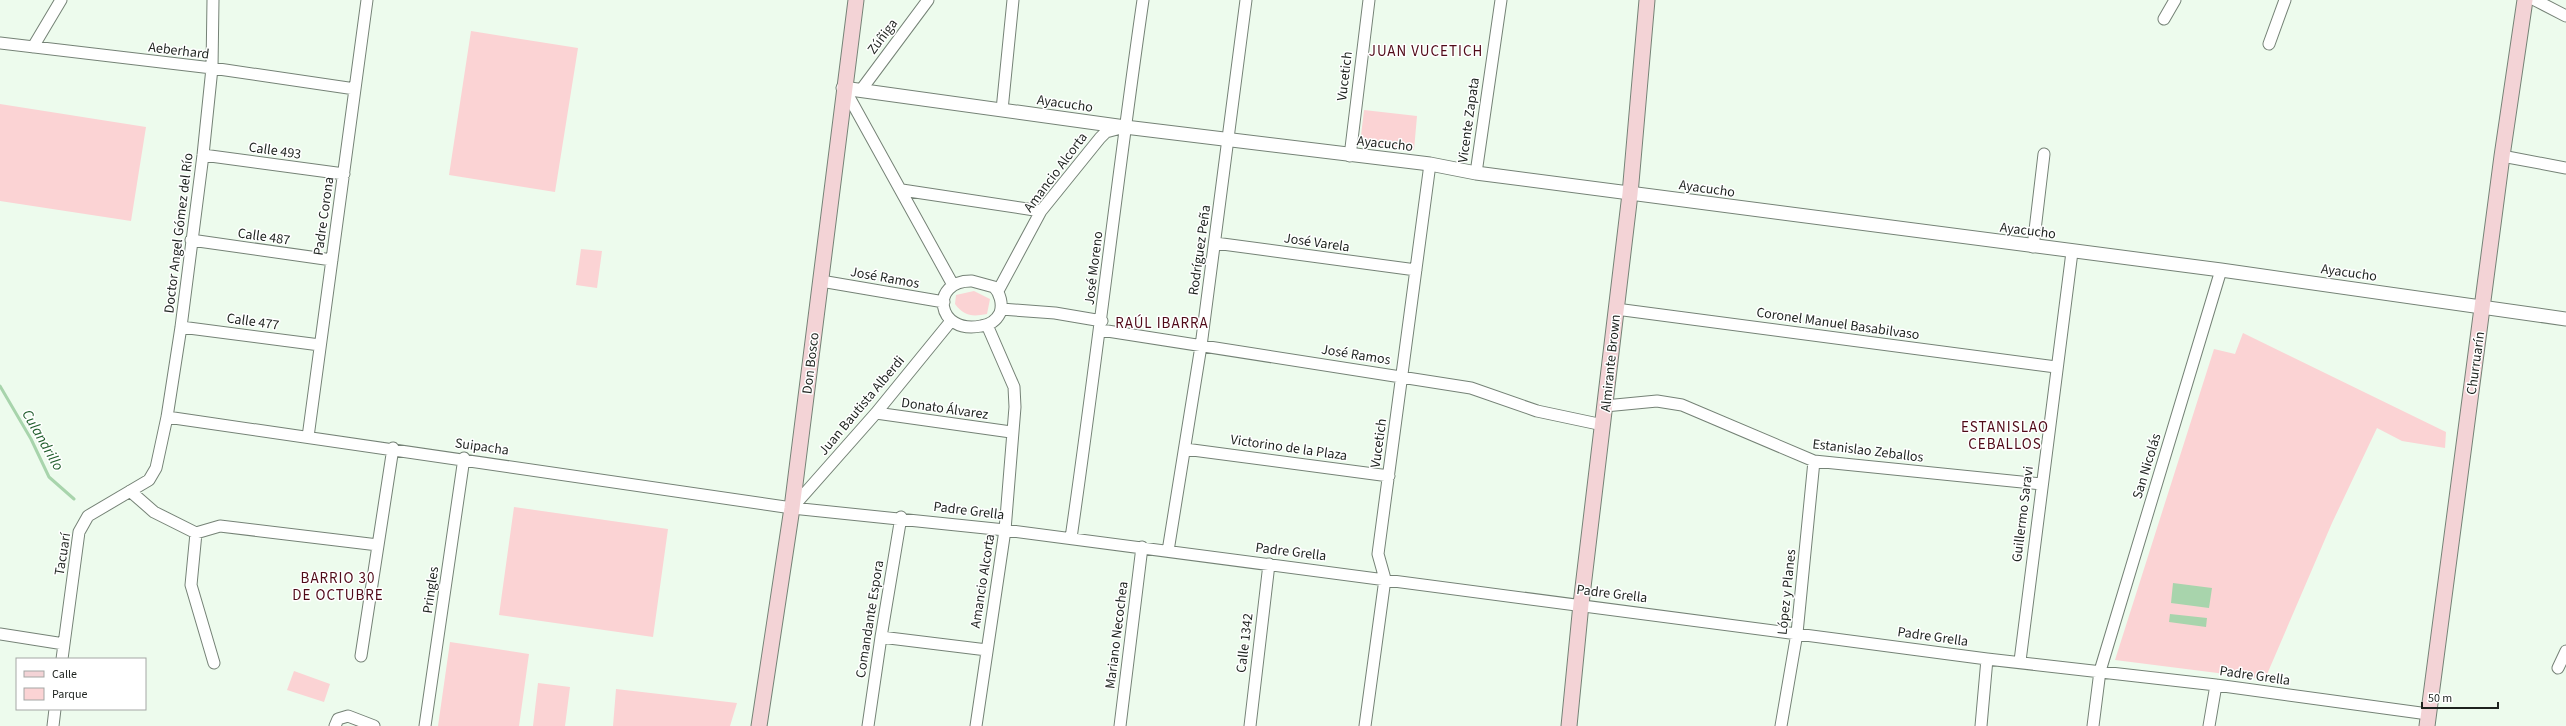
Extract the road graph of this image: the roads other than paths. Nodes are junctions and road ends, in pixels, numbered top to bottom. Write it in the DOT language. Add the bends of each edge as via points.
graph roads {
  1 [pos="61,0"];
  2 [pos="214,0"];
  3 [pos="367,0"];
  4 [pos="856,0"];
  5 [pos="928,0"];
  6 [pos="1014,0"];
  7 [pos="1144,0"];
  8 [pos="1246,0"];
  9 [pos="1369,0"];
  10 [pos="1501,0"];
  11 [pos="1648,0"];
  12 [pos="2175,0"];
  13 [pos="2285,0"];
  14 [pos="2525,0"];
  15 [pos="2536,0"];
  16 [pos="2566,16"];
  17 [pos="2164,19"];
  18 [pos="0,43"];
  19 [pos="2269,44"];
  20 [pos="33,47"];
  21 [pos="212,68"];
  22 [pos="843,88"];
  23 [pos="355,90"];
  24 [pos="860,90"];
  25 [pos="1002,110"];
  26 [pos="1125,127"];
  27 [pos="1229,139"];
  28 [pos="2044,154"];
  29 [pos="202,155"];
  30 [pos="1350,156"];
  31 [pos="2502,156"];
  32 [pos="1430,164"];
  33 [pos="2566,168"];
  34 [pos="1476,173"];
  35 [pos="344,174"];
  36 [pos="902,190"];
  37 [pos="1630,194"];
  38 [pos="1041,211"];
  39 [pos="191,240"];
  40 [pos="1215,243"];
  41 [pos="2033,247"];
  42 [pos="2072,252"];
  43 [pos="332,260"];
  44 [pos="1416,270"];
  45 [pos="2221,270"];
  46 [pos="821,281"];
  47 [pos="953,285"];
  48 [pos="998,291"];
  49 [pos="944,302"];
  50 [pos="2482,308"];
  51 [pos="1002,309"];
  52 [pos="1616,309"];
  53 [pos="2566,319"];
  54 [pos="951,321"];
  55 [pos="987,325"];
  56 [pos="1102,326"];
  57 [pos="181,327"];
  58 [pos="320,345"];
  59 [pos="1201,346"];
  60 [pos="2056,368"];
  61 [pos="1402,376"];
  62 [pos="1605,406"];
  63 [pos="876,413"];
  64 [pos="167,417"];
  65 [pos="1603,425"];
  66 [pos="1011,432"];
  67 [pos="308,437"];
  68 [pos="393,448"];
  69 [pos="1184,448"];
  70 [pos="464,458"];
  71 [pos="1814,461"];
  72 [pos="156,468"];
  73 [pos="1389,476"];
  74 [pos="2041,484"];
  75 [pos="130,491"];
  76 [pos="792,508"];
  77 [pos="901,517"];
  78 [pos="1005,530"];
  79 [pos="196,533"];
  80 [pos="1071,538"];
  81 [pos="378,545"];
  82 [pos="1142,547"];
  83 [pos="1168,551"];
  84 [pos="1269,564"];
  85 [pos="1385,579"];
  86 [pos="1581,604"];
  87 [pos="1797,633"];
  88 [pos="0,634"];
  89 [pos="881,637"];
  90 [pos="64,644"];
  91 [pos="987,650"];
  92 [pos="2566,651"];
  93 [pos="361,656"];
  94 [pos="62,658"];
  95 [pos="1987,659"];
  96 [pos="2020,661"];
  97 [pos="214,663"];
  98 [pos="2558,668"];
  99 [pos="2100,671"];
  100 [pos="2216,685"];
  101 [pos="55,710"];
  102 [pos="2427,720"];
  103 [pos="53,726"];
  104 [pos="335,726"];
  105 [pos="374,726"];
  106 [pos="425,726"];
  107 [pos="759,726"];
  108 [pos="868,726"];
  109 [pos="976,726"];
  110 [pos="1120,726"];
  111 [pos="1250,726"];
  112 [pos="1366,726"];
  113 [pos="1569,726"];
  114 [pos="1781,726"];
  115 [pos="1981,726"];
  116 [pos="2093,726"];
  117 [pos="2209,726"];
  1 -- 20 [label="street"];
  2 -- 21 [label="street, Doctor Angel Gómez del Río"];
  3 -- 23 [label="street, Padre Corona"];
  4 -- 22 [label="main road, Don Bosco"];
  5 -- 24 [label="street, Zúñiga"];
  6 -- 25 [label="street"];
  7 -- 26 [label="street, José Moreno"];
  8 -- 27 [label="street, Rodríguez Peña"];
  9 -- 30 [label="street, Vucetich"];
  10 -- 34 [label="street, Vicente Zapata"];
  11 -- 37 [label="main road, Almirante Brown"];
  12 -- 17 [label="street"];
  13 -- 19 [label="street"];
  14 -- 31 [label="main road, Churruarín"];
  15 -- 16 [label="street"];
  18 -- 20 [label="street, Aeberhard"];
  20 -- 21 [label="street, Aeberhard"];
  21 -- 23 [label="street, Aeberhard"];
  21 -- 29 [label="street, Doctor Angel Gómez del Río"];
  22 -- 24 [label="street, Ayacucho"];
  22 -- 36 [label="street"];
  22 -- 46 [label="main road, Don Bosco"];
  23 -- 35 [label="street, Padre Corona"];
  24 -- 25 [label="street, Ayacucho"];
  25 -- 26 [label="street, Ayacucho"];
  26 -- 27 [label="street, Ayacucho"];
  26 -- 38 [label="street, Amancio Alcorta" via="1106,132 1100,138"];
  26 -- 56 [label="street, José Moreno"];
  27 -- 30 [label="street, Ayacucho"];
  27 -- 40 [label="street, Rodríguez Peña"];
  28 -- 41 [label="street"];
  29 -- 35 [label="street, Calle 493"];
  29 -- 39 [label="street, Doctor Angel Gómez del Río"];
  30 -- 32 [label="street, Ayacucho"];
  31 -- 33 [label="street"];
  31 -- 50 [label="main road, Churruarín"];
  32 -- 34 [label="street, Ayacucho"];
  32 -- 44 [label="street, Vucetich"];
  34 -- 37 [label="street, Ayacucho"];
  35 -- 43 [label="street, Padre Corona"];
  36 -- 38 [label="street"];
  36 -- 47 [label="street"];
  37 -- 41 [label="street, Ayacucho"];
  37 -- 52 [label="main road, Almirante Brown"];
  38 -- 48 [label="street, Amancio Alcorta"];
  39 -- 43 [label="street, Calle 487"];
  39 -- 57 [label="street, Doctor Angel Gómez del Río"];
  40 -- 44 [label="street, José Varela"];
  40 -- 59 [label="street, Rodríguez Peña"];
  41 -- 42 [label="street, Ayacucho"];
  42 -- 45 [label="street, Ayacucho"];
  42 -- 60 [label="street, Guillermo Saravi"];
  43 -- 58 [label="street, Padre Corona"];
  44 -- 61 [label="street, Vucetich"];
  45 -- 50 [label="street, Ayacucho"];
  45 -- 99 [label="street, San Nicolás"];
  46 -- 49 [label="street, José Ramos"];
  46 -- 76 [label="main road, Don Bosco"];
  47 -- 48 [label="street" via="972,281 989,285"];
  47 -- 49 [label="street"];
  48 -- 51 [label="street"];
  49 -- 54 [label="street" via="945,314"];
  50 -- 53 [label="street, Ayacucho"];
  50 -- 102 [label="main road, Churruarín"];
  51 -- 55 [label="street" via="995,320"];
  51 -- 56 [label="street, José Ramos" via="1054,313"];
  52 -- 60 [label="street, Coronel Manuel Basabilvaso"];
  52 -- 62 [label="main road, Almirante Brown"];
  54 -- 55 [label="street" via="963,326"];
  54 -- 63 [label="street, Juan Bautista Alberdi"];
  55 -- 66 [label="street, Amancio Alcorta" via="1014,387"];
  56 -- 59 [label="street, José Ramos"];
  56 -- 80 [label="street, José Moreno"];
  57 -- 58 [label="street, Calle 477"];
  57 -- 64 [label="street, Doctor Angel Gómez del Río"];
  58 -- 67 [label="street, Padre Corona"];
  59 -- 61 [label="street, José Ramos"];
  59 -- 69 [label="street, Rodríguez Peña"];
  60 -- 74 [label="street, Guillermo Saravi"];
  61 -- 65 [label="street, José Ramos" via="1471,388 1537,411"];
  61 -- 73 [label="street, Vucetich"];
  62 -- 65 [label="main road, Almirante Brown"];
  62 -- 71 [label="street, Estanislao Zeballos" via="1657,401 1682,406"];
  63 -- 66 [label="street, Donato Álvarez"];
  63 -- 76 [label="street, Juan Bautista Alberdi"];
  64 -- 67 [label="street, Suipacha"];
  64 -- 72 [label="street, Doctor Angel Gómez del Río"];
  65 -- 86 [label="main road, Almirante Brown"];
  66 -- 78 [label="street, Amancio Alcorta"];
  67 -- 68 [label="street, Suipacha"];
  68 -- 70 [label="street, Suipacha"];
  68 -- 81 [label="street"];
  69 -- 73 [label="street, Victorino de la Plaza"];
  69 -- 83 [label="street, Rodríguez Peña"];
  70 -- 76 [label="street, Suipacha"];
  70 -- 106 [label="street, Pringles"];
  71 -- 74 [label="street, Estanislao Zeballos"];
  71 -- 87 [label="street, López y Planes"];
  72 -- 75 [label="street, Tacuarí" via="149,480"];
  73 -- 85 [label="street, Vucetich" via="1378,554"];
  74 -- 96 [label="street, Guillermo Saravi"];
  75 -- 79 [label="street" via="154,512"];
  75 -- 90 [label="street, Tacuarí" via="88,516 79,532"];
  76 -- 77 [label="street, Padre Grella"];
  76 -- 107 [label="main road, Don Bosco"];
  77 -- 78 [label="street, Padre Grella"];
  77 -- 89 [label="street, Comandante Espora"];
  78 -- 80 [label="street, Padre Grella"];
  78 -- 91 [label="street, Amancio Alcorta"];
  79 -- 81 [label="street" via="220,526"];
  79 -- 97 [label="street" via="191,585"];
  80 -- 82 [label="street, Padre Grella"];
  81 -- 93 [label="street"];
  82 -- 83 [label="street, Padre Grella"];
  82 -- 110 [label="street, Mariano Necochea"];
  83 -- 84 [label="street, Padre Grella"];
  84 -- 85 [label="street, Padre Grella"];
  84 -- 111 [label="street, Calle 1342"];
  85 -- 86 [label="street, Padre Grella"];
  85 -- 112 [label="street, Vucetich"];
  86 -- 87 [label="street, Padre Grella"];
  86 -- 113 [label="main road, Almirante Brown"];
  87 -- 95 [label="street, Padre Grella"];
  87 -- 114 [label="street, López y Planes"];
  88 -- 90 [label="street"];
  89 -- 91 [label="street"];
  89 -- 108 [label="street, Comandante Espora"];
  90 -- 94 [label="street, Tacuarí"];
  91 -- 109 [label="street, Amancio Alcorta"];
  92 -- 98 [label="street"];
  95 -- 96 [label="street, Padre Grella"];
  95 -- 115 [label="street"];
  96 -- 99 [label="street, Padre Grella"];
  99 -- 100 [label="street, Padre Grella"];
  99 -- 116 [label="street, San Nicolás"];
  100 -- 102 [label="street, Padre Grella"];
  100 -- 117 [label="street"];
  101 -- 103 [label="street"];
  104 -- 105 [label="street" via="338,719 348,716"];
}
